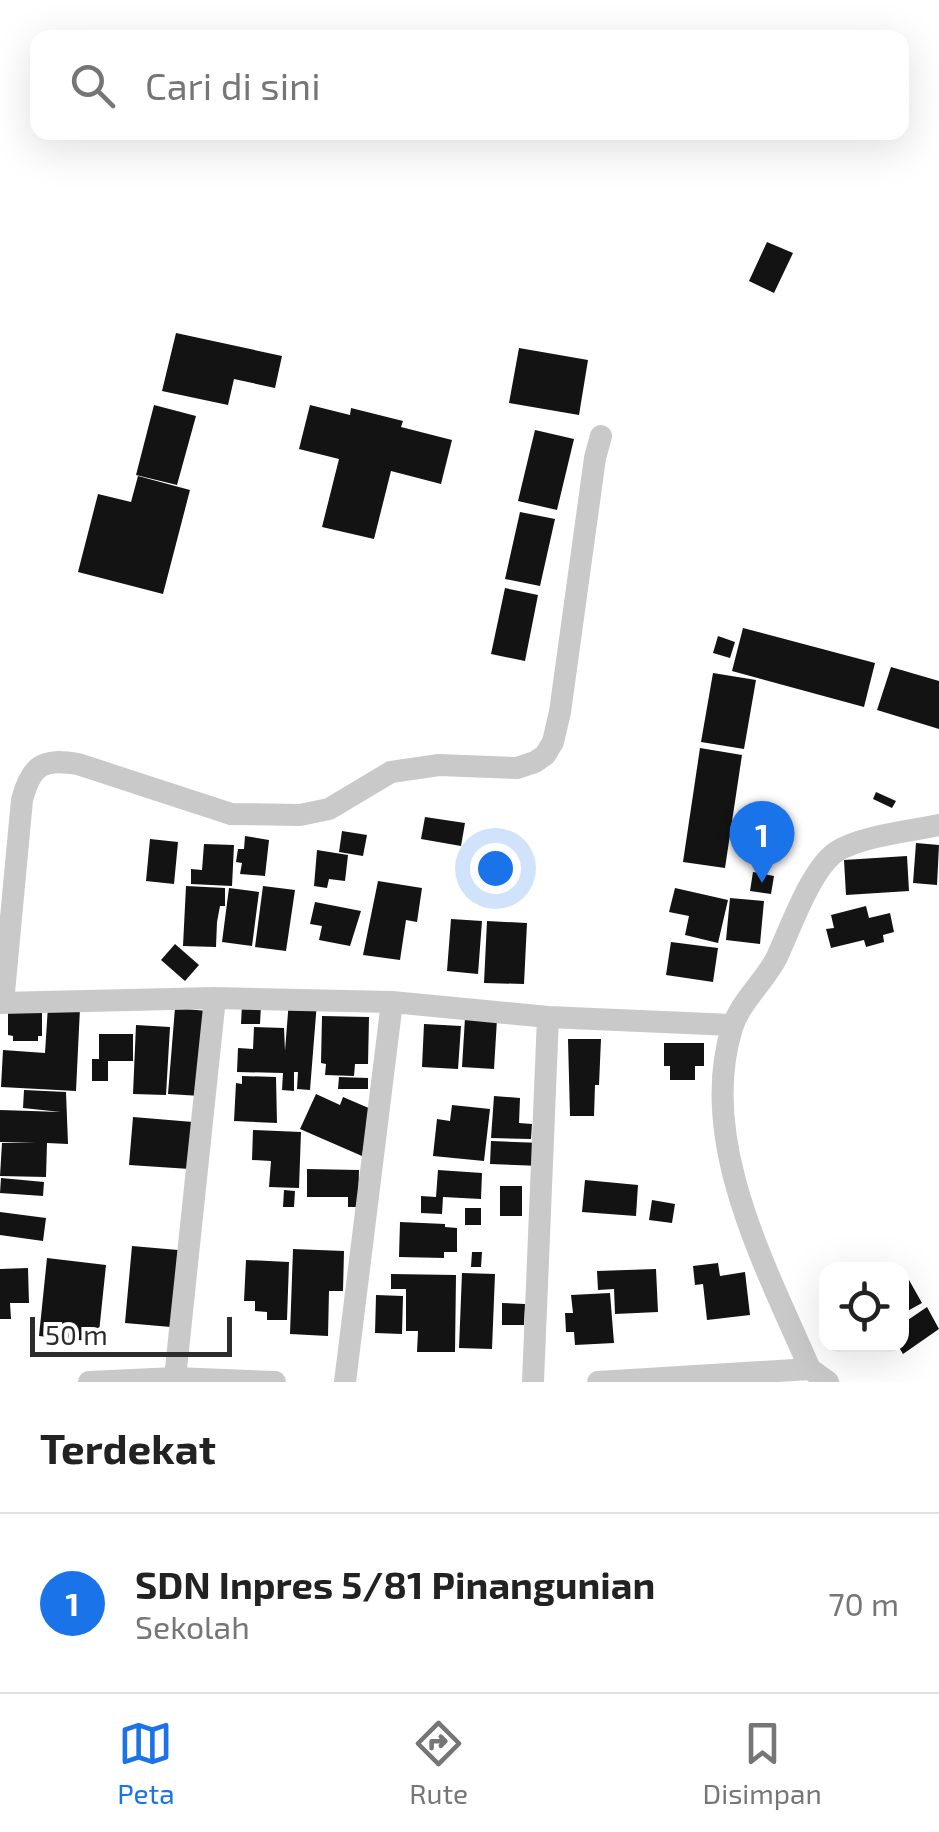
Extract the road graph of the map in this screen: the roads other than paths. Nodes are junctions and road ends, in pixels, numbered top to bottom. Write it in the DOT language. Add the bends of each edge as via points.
graph roads {
  1 [pos="601,436"];
  2 [pos="939,825"];
  3 [pos="214,998"];
  4 [pos="392,1002"];
  5 [pos="2,1003"];
  6 [pos="548,1017"];
  7 [pos="732,1025"];
  8 [pos="819,1375"];
  9 [pos="175,1378"];
  10 [pos="89,1382"];
  11 [pos="275,1382"];
  12 [pos="345,1382"];
  13 [pos="533,1382"];
  14 [pos="598,1382"];
  1 -- 5 [label="street" via="560,712 545,755 517,768 439,765 392,772 329,810 272,816 231,814 78,764 44,764 22,800"];
  2 -- 7 [label="street" via="837,851 822,866 772,967"];
  3 -- 4 [label="street"];
  3 -- 5 [label="street"];
  3 -- 9 [label="street"];
  4 -- 6 [label="street"];
  4 -- 12 [label="street"];
  6 -- 7 [label="street"];
  6 -- 13 [label="street"];
  7 -- 8 [label="street" via="724,1131 733,1180"];
  8 -- 14 [label="street"];
  9 -- 10 [label="street"];
  9 -- 11 [label="street"];
}
